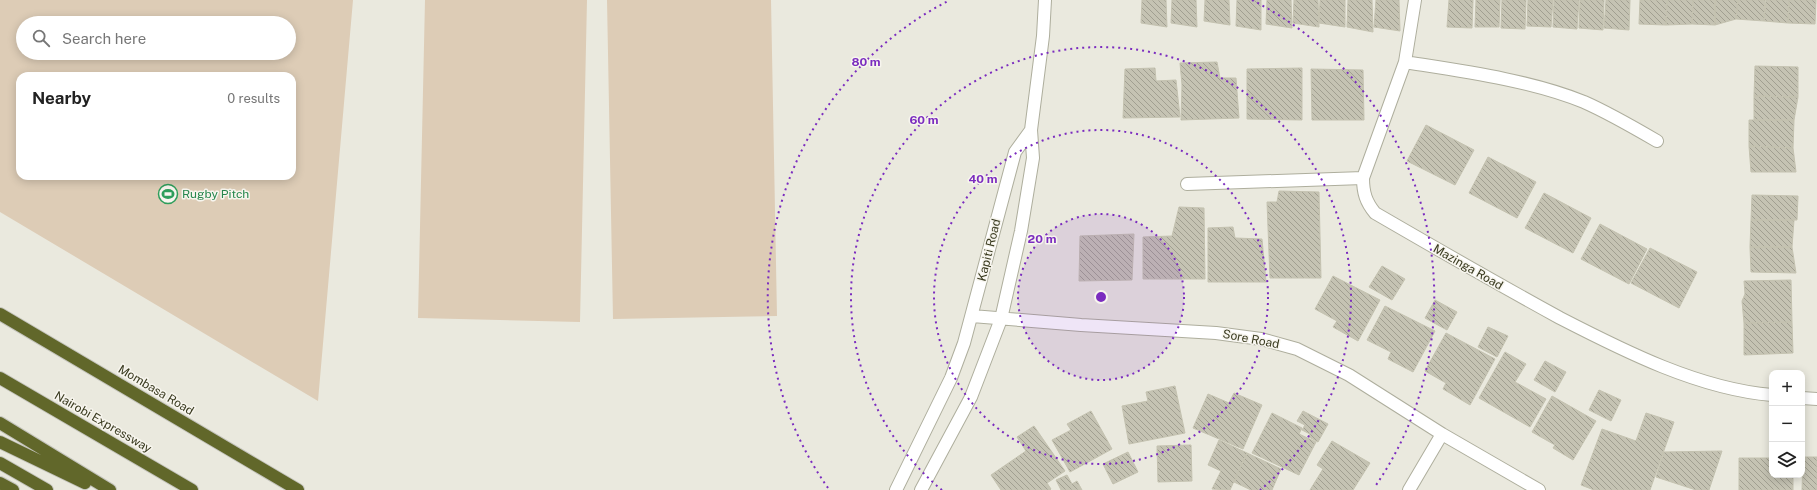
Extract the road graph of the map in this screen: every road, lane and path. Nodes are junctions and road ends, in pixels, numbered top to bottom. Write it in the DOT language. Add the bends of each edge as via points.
graph roads {
  1 [pos="1045,0"];
  2 [pos="1415,0"];
  3 [pos="1405,62"];
  4 [pos="1031,130"];
  5 [pos="1657,141"];
  6 [pos="1363,178"];
  7 [pos="1187,184"];
  8 [pos="0,314"];
  9 [pos="972,316"];
  10 [pos="1001,319"];
  11 [pos="0,378"];
  12 [pos="1769,395"];
  13 [pos="1805,398"];
  14 [pos="1817,399"];
  15 [pos="0,423"];
  16 [pos="1442,434"];
  17 [pos="0,442"];
  18 [pos="0,463"];
  19 [pos="0,483"];
  20 [pos="13,490"];
  21 [pos="47,490"];
  22 [pos="100,490"];
  23 [pos="110,490"];
  24 [pos="192,490"];
  25 [pos="298,490"];
  26 [pos="896,490"];
  27 [pos="920,490"];
  28 [pos="1409,490"];
  29 [pos="1539,490"];
  1 -- 4 [label="street, Kapiti Road"];
  2 -- 3 [label="street, Mazinga Road"];
  3 -- 5 [label="street" via="1482,75 1559,94 1603,111"];
  3 -- 6 [label="street, Mazinga Road"];
  4 -- 9 [label="street, Kapiti Road" via="1015,152"];
  4 -- 10 [label="street" via="1034,158"];
  6 -- 7 [label="street"];
  6 -- 12 [label="street, Mazinga Road" via="1363,191 1367,203 1375,214 1611,345 1695,379"];
  8 -- 25 [label="highway, Mombasa Road"];
  9 -- 10 [label="street, Sore Road"];
  9 -- 26 [label="street, Kapiti Road" via="951,378"];
  10 -- 16 [label="street, Sore Road" via="1216,333 1261,339 1297,349 1348,375"];
  10 -- 27 [label="street" via="971,397"];
  11 -- 24 [label="highway, Nairobi Expressway"];
  13 -- 14 [label="street"];
  15 -- 23 [label="highway"];
  16 -- 28 [label="street"];
  16 -- 29 [label="street, Sore Road"];
  17 -- 22 [label="highway"];
  18 -- 21 [label="highway"];
  19 -- 20 [label="highway"];
}
